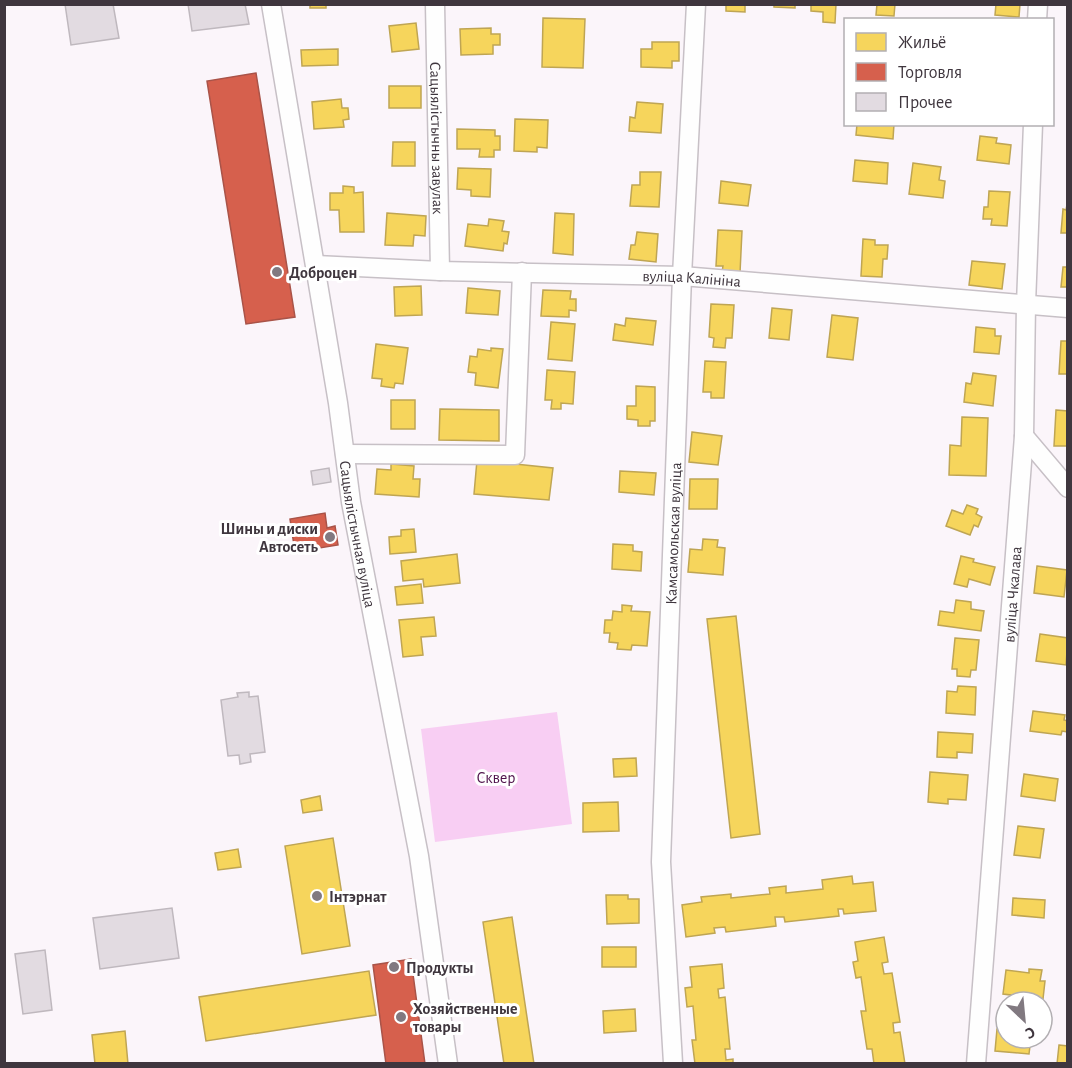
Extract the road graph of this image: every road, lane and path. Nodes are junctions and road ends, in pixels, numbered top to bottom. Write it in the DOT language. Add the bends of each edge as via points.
graph roads {
  1 [pos="271,4"];
  2 [pos="435,4"];
  3 [pos="696,4"];
  4 [pos="1033,126"];
  5 [pos="315,265"];
  6 [pos="440,271"];
  7 [pos="522,272"];
  8 [pos="682,276"];
  9 [pos="1026,304"];
  10 [pos="1068,308"];
  11 [pos="1024,436"];
  12 [pos="345,454"];
  13 [pos="1068,488"];
  14 [pos="673,1063"];
  15 [pos="448,1064"];
  16 [pos="976,1064"];
  1 -- 5 [label="street, Сацыялістычная вуліца"];
  2 -- 6 [label="street, Сацыялістычны завулак"];
  3 -- 8 [label="street, Камсамольская вуліца"];
  4 -- 9 [label="street, вуліца Чкалава"];
  5 -- 6 [label="street, вуліца Калініна"];
  5 -- 12 [label="street, Сацыялістычная вуліца"];
  6 -- 7 [label="street, вуліца Калініна"];
  7 -- 8 [label="street, вуліца Калініна"];
  7 -- 12 [label="street" via="515,455"];
  8 -- 9 [label="street, вуліца Калініна"];
  8 -- 14 [label="street, Камсамольская вуліца" via="661,862"];
  9 -- 10 [label="street, вуліца Калініна"];
  9 -- 11 [label="street, вуліца Чкалава"];
  11 -- 13 [label="street"];
  11 -- 16 [label="street, вуліца Чкалава"];
  12 -- 15 [label="street, Сацыялістычная вуліца" via="419,856"];
}
